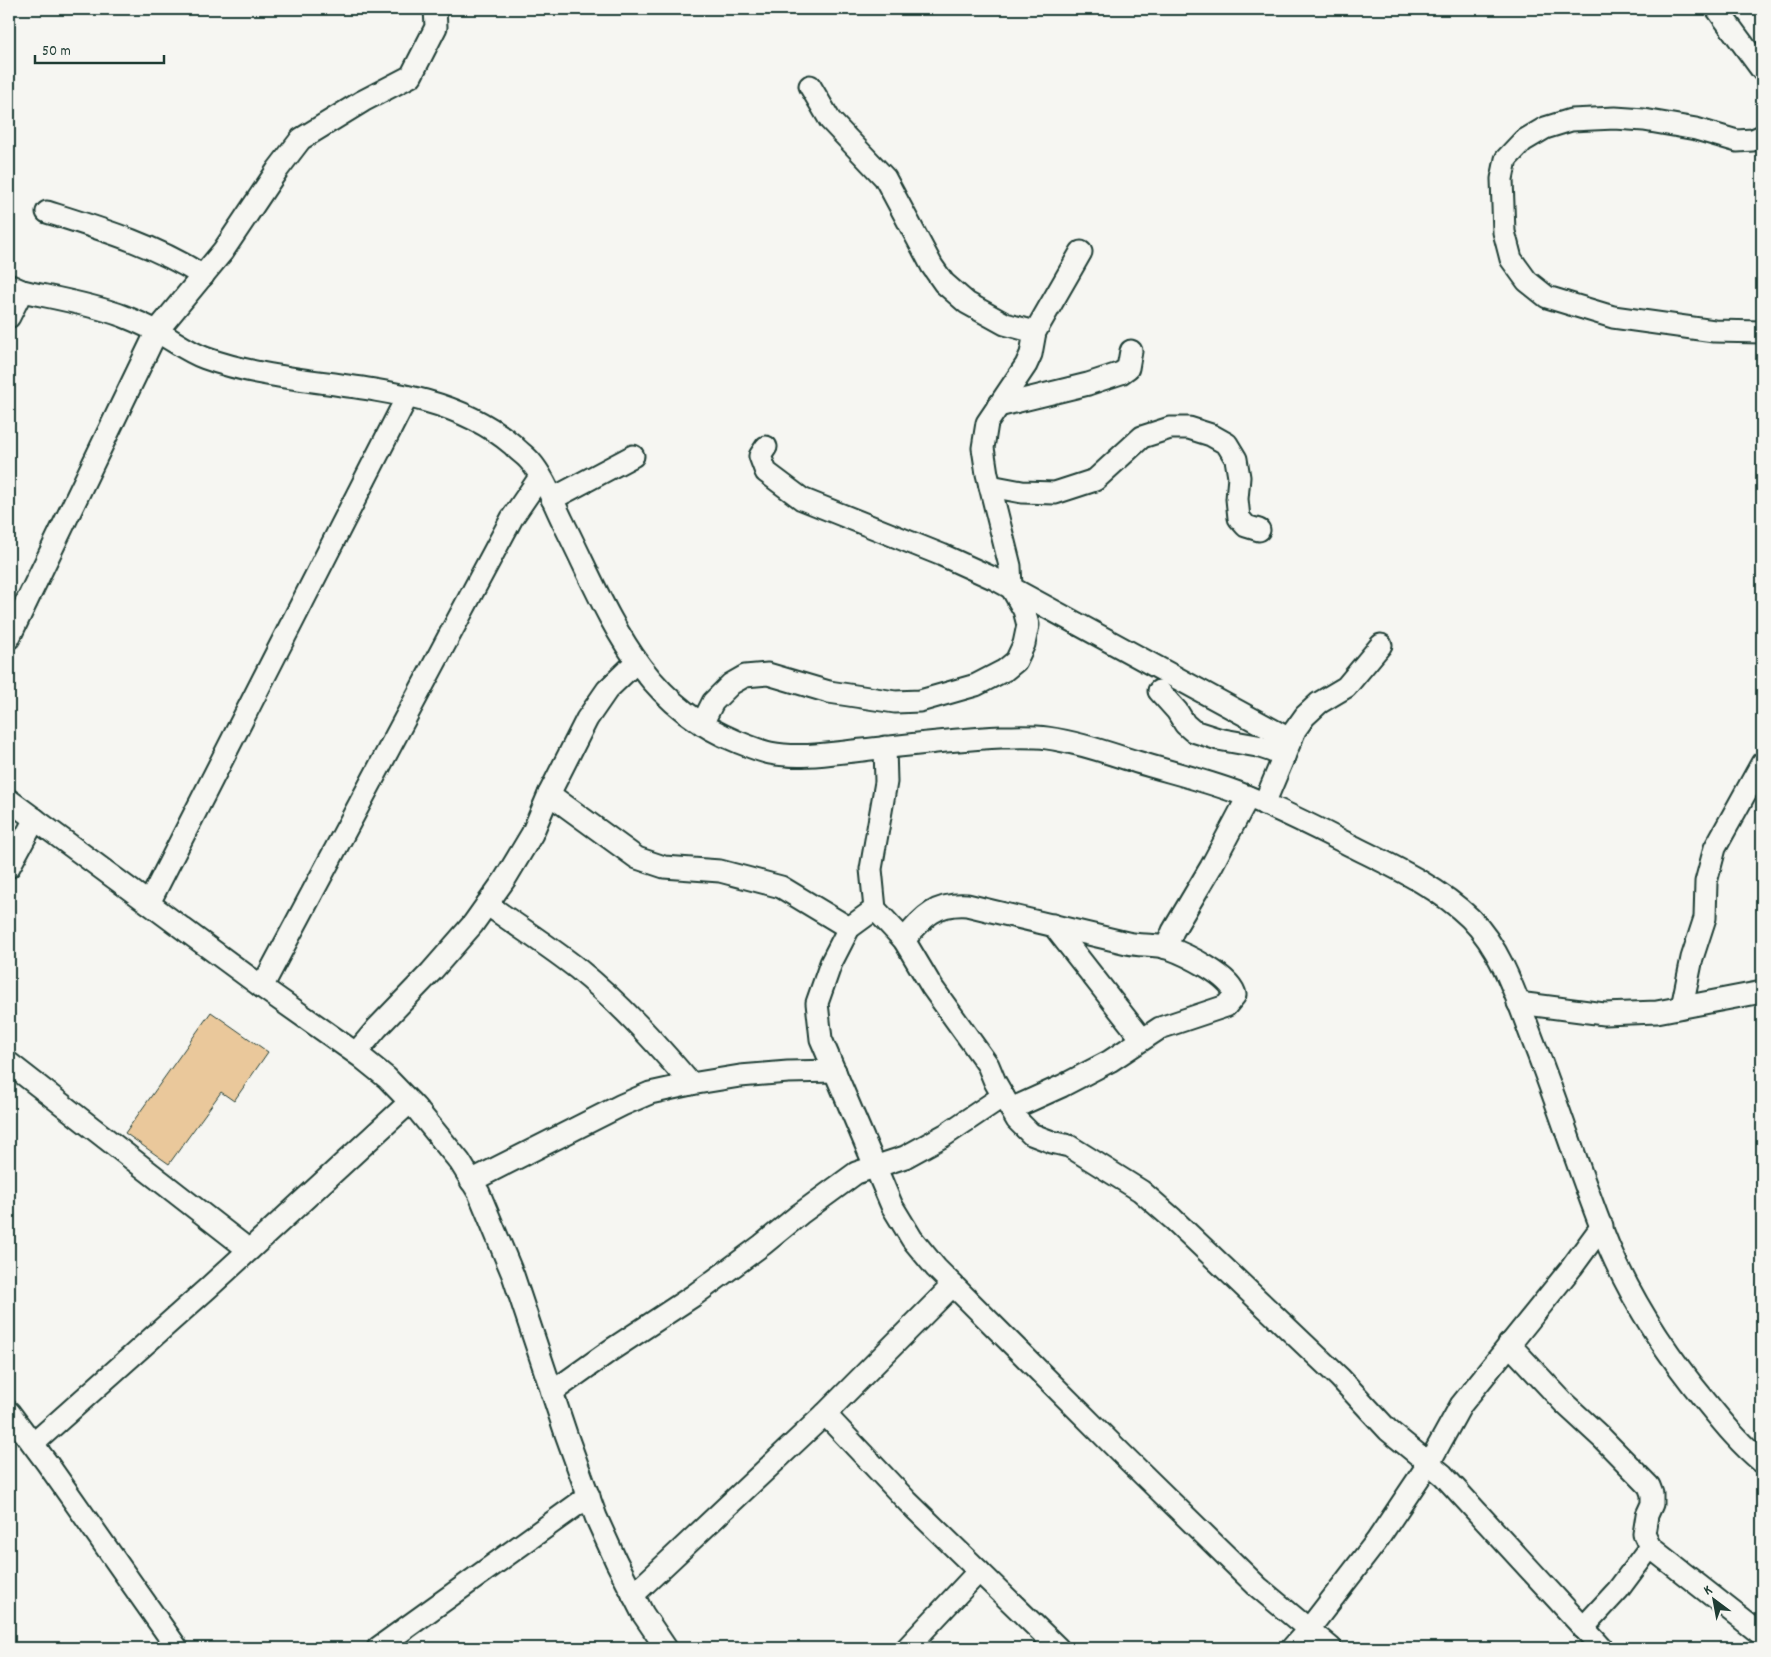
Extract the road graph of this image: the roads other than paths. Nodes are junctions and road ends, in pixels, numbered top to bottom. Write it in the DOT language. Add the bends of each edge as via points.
graph roads {
  1 [pos="435,9"];
  2 [pos="1717,9"];
  3 [pos="1762,70"];
  4 [pos="810,86"];
  5 [pos="1762,136"];
  6 [pos="47,212"];
  7 [pos="1081,252"];
  8 [pos="203,276"];
  9 [pos="15,288"];
  10 [pos="9,317"];
  11 [pos="157,331"];
  12 [pos="1035,332"];
  13 [pos="1762,332"];
  14 [pos="1131,351"];
  15 [pos="407,396"];
  16 [pos="998,406"];
  17 [pos="766,447"];
  18 [pos="633,456"];
  19 [pos="540,477"];
  20 [pos="990,486"];
  21 [pos="552,500"];
  22 [pos="1259,530"];
  23 [pos="1011,587"];
  24 [pos="9,638"];
  25 [pos="1381,645"];
  26 [pos="636,662"];
  27 [pos="1160,690"];
  28 [pos="702,724"];
  29 [pos="885,747"];
  30 [pos="1287,749"];
  31 [pos="1762,763"];
  32 [pos="549,794"];
  33 [pos="9,800"];
  34 [pos="1256,800"];
  35 [pos="35,819"];
  36 [pos="9,866"];
  37 [pos="149,903"];
  38 [pos="487,904"];
  39 [pos="875,909"];
  40 [pos="1053,926"];
  41 [pos="849,928"];
  42 [pos="904,940"];
  43 [pos="1166,948"];
  44 [pos="262,987"];
  45 [pos="1762,992"];
  46 [pos="1518,1003"];
  47 [pos="1682,1007"];
  48 [pos="1142,1039"];
  49 [pos="356,1053"];
  50 [pos="9,1063"];
  51 [pos="835,1071"];
  52 [pos="691,1084"];
  53 [pos="410,1102"];
  54 [pos="1007,1103"];
  55 [pos="875,1167"];
  56 [pos="471,1181"];
  57 [pos="1602,1226"];
  58 [pos="249,1250"];
  59 [pos="953,1285"];
  60 [pos="1509,1344"];
  61 [pos="552,1392"];
  62 [pos="9,1412"];
  63 [pos="825,1414"];
  64 [pos="22,1441"];
  65 [pos="1761,1456"];
  66 [pos="1429,1463"];
  67 [pos="589,1496"];
  68 [pos="1650,1547"];
  69 [pos="979,1571"];
  70 [pos="633,1595"];
  71 [pos="1583,1628"];
  72 [pos="1309,1629"];
  73 [pos="1762,1635"];
  74 [pos="177,1648"];
  75 [pos="378,1648"];
  76 [pos="666,1648"];
  77 [pos="907,1648"];
  78 [pos="1058,1648"];
  79 [pos="1292,1648"];
  80 [pos="1332,1648"];
  81 [pos="1602,1648"];
  1 -- 8 [label="street" via="436,27 411,76 301,139"];
  2 -- 3 [label="street"];
  4 -- 12 [label="street" via="830,120 885,178 944,283 967,302 1005,324"];
  5 -- 13 [label="street" via="1737,141 1696,129 1644,120 1571,120 1545,128 1523,141 1506,159 1502,179 1506,246 1518,271 1536,289 1614,318 1714,331"];
  6 -- 8 [label="street" via="143,245 182,262"];
  7 -- 12 [label="street"];
  8 -- 11 [label="street"];
  9 -- 10 [label="street"];
  9 -- 11 [label="street" via="119,314"];
  11 -- 15 [label="street" via="203,358 244,369"];
  11 -- 24 [label="street"];
  12 -- 16 [label="street" via="1026,365"];
  14 -- 16 [label="street" via="1128,368 1121,373"];
  15 -- 19 [label="street" via="448,407 486,425 530,461"];
  15 -- 37 [label="street"];
  16 -- 20 [label="street" via="987,423 983,448"];
  17 -- 23 [label="street" via="760,456 766,472 802,499 942,555"];
  18 -- 21 [label="street"];
  19 -- 21 [label="street"];
  19 -- 44 [label="street" via="512,518"];
  20 -- 22 [label="street" via="1022,492 1055,493 1095,480 1142,438 1170,428 1190,428 1227,444 1236,459 1239,477 1239,518 1246,526"];
  20 -- 23 [label="street" via="1010,566"];
  21 -- 26 [label="street" via="601,602"];
  23 -- 28 [label="street" via="1028,625 1024,644 1016,661 976,685 920,701 895,702 829,692 768,674 745,676 731,684 714,702"];
  23 -- 30 [label="street"];
  25 -- 30 [label="street" via="1346,687 1319,703 1305,716"];
  26 -- 28 [label="street" via="657,687"];
  26 -- 32 [label="street" via="607,690 587,719"];
  27 -- 30 [label="street" via="1194,731 1272,751"];
  28 -- 29 [label="street" via="730,739 770,753 808,756"];
  29 -- 34 [label="street" via="1000,737 1045,738 1230,789"];
  29 -- 39 [label="street" via="886,782 871,869"];
  30 -- 34 [label="street"];
  31 -- 47 [label="street" via="1715,848 1706,882 1705,918 1692,958"];
  32 -- 38 [label="street" via="532,834"];
  32 -- 41 [label="street" via="637,858 664,867 720,871 781,887"];
  33 -- 35 [label="street"];
  34 -- 43 [label="street" via="1211,867"];
  34 -- 46 [label="street" via="1364,852 1447,899 1485,935 1500,959"];
  35 -- 36 [label="street"];
  35 -- 37 [label="street"];
  37 -- 44 [label="street"];
  38 -- 49 [label="street" via="431,972"];
  38 -- 52 [label="street" via="578,969 625,1012"];
  39 -- 41 [label="street"];
  39 -- 42 [label="street"];
  40 -- 42 [label="street" via="967,905 950,904 928,914"];
  40 -- 43 [label="street" via="1131,944"];
  40 -- 48 [label="street"];
  41 -- 51 [label="street" via="831,963 817,1003 821,1039"];
  42 -- 54 [label="street" via="932,987 988,1065"];
  43 -- 48 [label="street" via="1195,960 1224,979 1235,994 1226,1006 1160,1028"];
  44 -- 49 [label="street"];
  45 -- 47 [label="street"];
  46 -- 47 [label="street" via="1604,1014 1657,1012"];
  46 -- 57 [label="street"];
  48 -- 54 [label="street" via="1110,1061 1062,1086"];
  49 -- 53 [label="street"];
  50 -- 58 [label="street"];
  51 -- 52 [label="street" via="740,1076"];
  51 -- 55 [label="street"];
  52 -- 56 [label="street" via="650,1093"];
  53 -- 56 [label="street" via="460,1162"];
  53 -- 58 [label="street"];
  54 -- 55 [label="street" via="905,1157"];
  54 -- 66 [label="street" via="1031,1134 1069,1146 1141,1191 1288,1327 1388,1430"];
  55 -- 59 [label="street" via="892,1206 912,1239"];
  55 -- 61 [label="street" via="856,1173 693,1296"];
  56 -- 61 [label="street" via="513,1275"];
  57 -- 60 [label="street"];
  57 -- 65 [label="street" via="1644,1314 1670,1356 1730,1432"];
  58 -- 64 [label="street"];
  59 -- 63 [label="street"];
  59 -- 72 [label="street" via="1258,1587"];
  60 -- 66 [label="street" via="1462,1405"];
  60 -- 68 [label="street" via="1649,1486 1652,1504 1644,1534"];
  61 -- 67 [label="street"];
  62 -- 64 [label="street"];
  63 -- 69 [label="street"];
  63 -- 70 [label="street"];
  64 -- 74 [label="street"];
  66 -- 71 [label="street"];
  66 -- 72 [label="street" via="1376,1542"];
  67 -- 70 [label="street"];
  67 -- 75 [label="street"];
  68 -- 71 [label="street" via="1618,1590"];
  68 -- 73 [label="street"];
  69 -- 77 [label="street"];
  69 -- 78 [label="street"];
  70 -- 76 [label="street"];
  71 -- 81 [label="street"];
  72 -- 79 [label="street"];
  72 -- 80 [label="street"];
}
